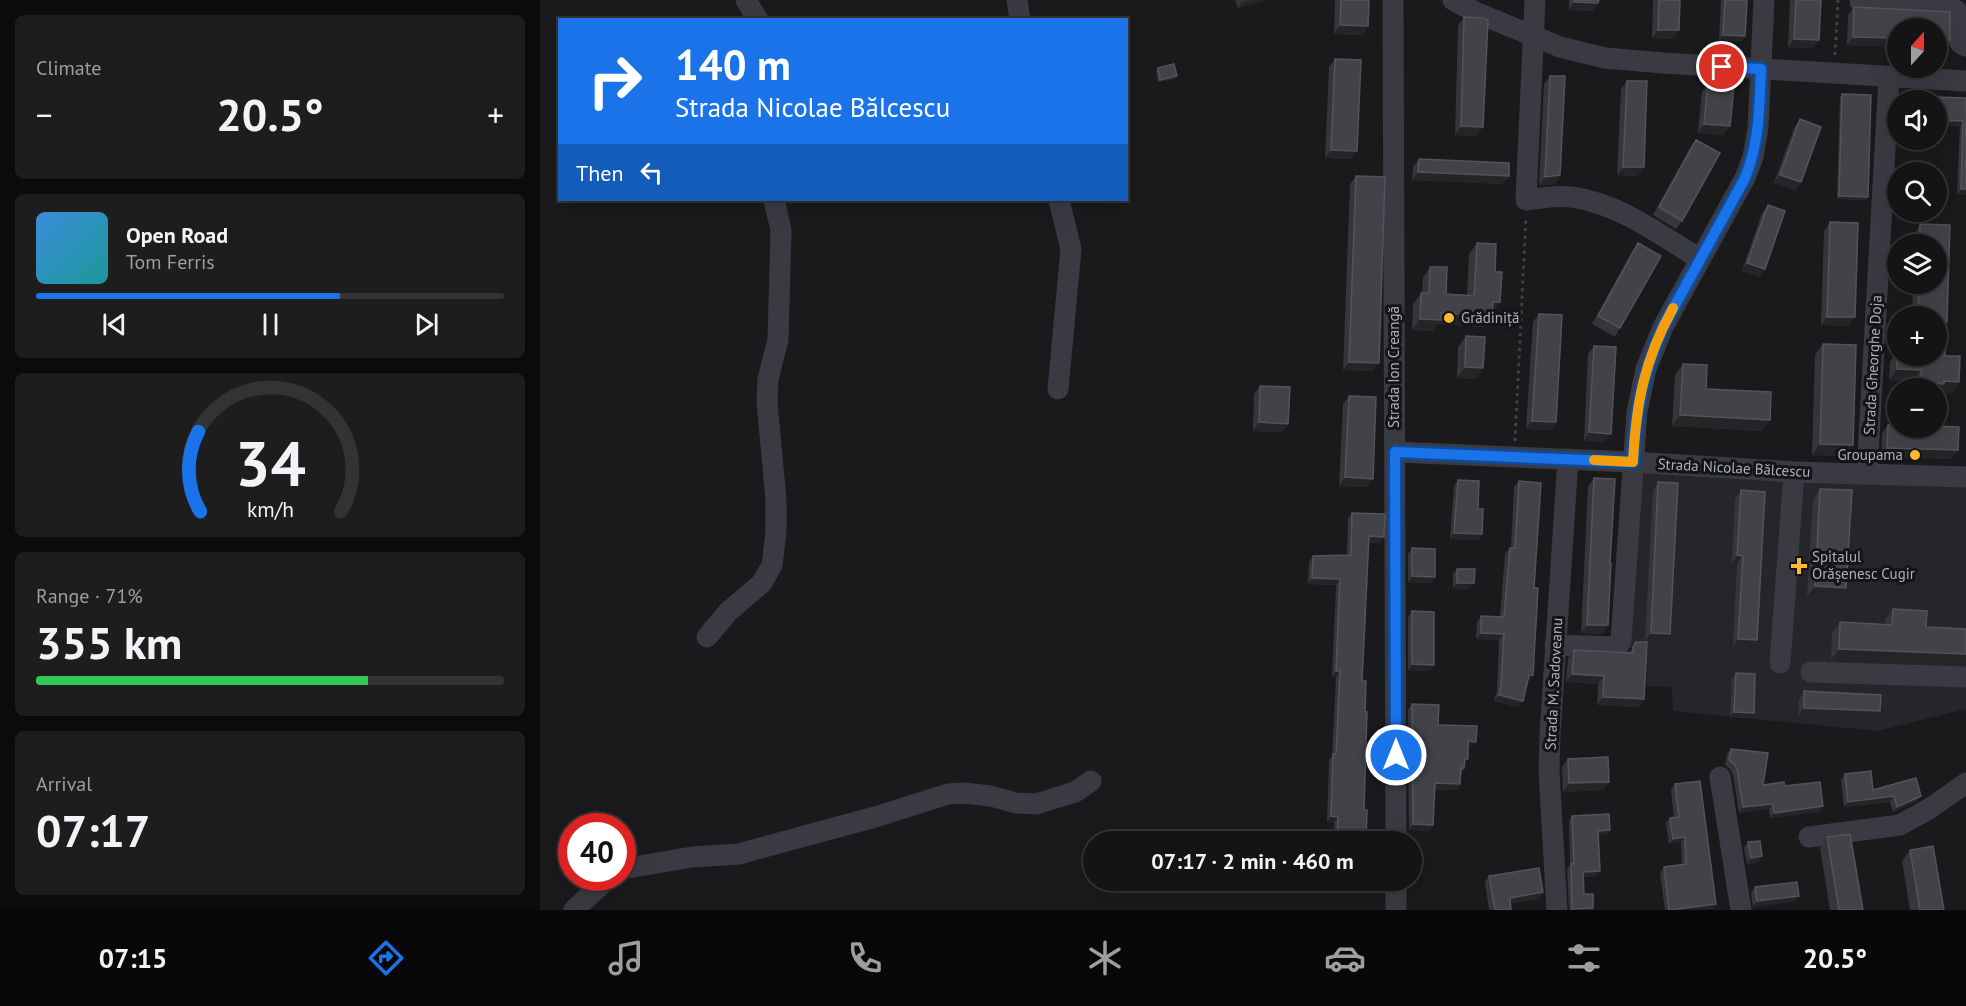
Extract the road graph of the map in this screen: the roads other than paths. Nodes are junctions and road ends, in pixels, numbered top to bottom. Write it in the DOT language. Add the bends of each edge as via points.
graph roads {
  1 [pos="746,0"];
  2 [pos="1017,0"];
  3 [pos="1393,0"];
  4 [pos="1453,0"];
  5 [pos="1535,0"];
  6 [pos="1764,0"];
  7 [pos="1860,2"];
  8 [pos="1475,6"];
  9 [pos="757,18"];
  10 [pos="1020,18"];
  11 [pos="1534,36"];
  12 [pos="1966,46"];
  13 [pos="1761,69"];
  14 [pos="1887,77"];
  15 [pos="1889,78"];
  16 [pos="1908,78"];
  17 [pos="1966,81"];
  18 [pos="774,201"];
  19 [pos="1059,201"];
  20 [pos="1700,259"];
  21 [pos="1058,389"];
  22 [pos="1395,452"];
  23 [pos="1568,459"];
  24 [pos="1633,462"];
  25 [pos="1794,472"];
  26 [pos="1867,474"];
  27 [pos="1966,477"];
  28 [pos="706,637"];
  29 [pos="1555,645"];
  30 [pos="1780,663"];
  31 [pos="1811,672"];
  32 [pos="1966,677"];
  33 [pos="1720,777"];
  34 [pos="1091,781"];
  35 [pos="1966,783"];
  36 [pos="1396,831"];
  37 [pos="1809,837"];
  38 [pos="636,867"];
  39 [pos="594,891"];
  40 [pos="1396,891"];
  41 [pos="574,910"];
  42 [pos="1396,910"];
  43 [pos="1557,910"];
  44 [pos="1740,910"];
  1 -- 9 [label="street"];
  2 -- 10 [label="street"];
  3 -- 22 [label="street, Strada Ion Creangă"];
  4 -- 8 [label="street"];
  5 -- 11 [label="street"];
  6 -- 13 [label="street"];
  7 -- 12 [label="street" via="1956,10 1957,40"];
  8 -- 11 [label="street"];
  11 -- 13 [label="street" via="1605,58"];
  11 -- 20 [label="street" via="1526,200 1571,197 1608,206"];
  13 -- 14 [label="street"];
  13 -- 20 [label="street" via="1753,157"];
  15 -- 26 [label="street, Strada Gheorghe Doja"];
  16 -- 17 [label="street"];
  18 -- 28 [label="street" via="781,230 778,340 767,390 776,500 772,565 762,583"];
  19 -- 21 [label="street" via="1071,249"];
  20 -- 24 [label="street" via="1663,327 1646,369"];
  22 -- 23 [label="street, Strada Nicolae Bălcescu"];
  22 -- 36 [label="street, Strada Ion Creangă"];
  23 -- 24 [label="street, Strada Nicolae Bălcescu"];
  23 -- 29 [label="street, Strada M. Sadoveanu"];
  24 -- 25 [label="street, Strada Nicolae Bălcescu"];
  24 -- 29 [label="street" via="1621,640 1618,647"];
  25 -- 26 [label="street, Strada Nicolae Bălcescu"];
  25 -- 30 [label="street"];
  26 -- 27 [label="street, Strada Nicolae Bălcescu"];
  29 -- 43 [label="street, Strada M. Sadoveanu" via="1549,771"];
  31 -- 32 [label="street"];
  33 -- 44 [label="street"];
  34 -- 38 [label="street" via="1075,792 1036,804 948,794 739,854"];
  35 -- 37 [label="street" via="1900,825"];
  39 -- 41 [label="street"];
  40 -- 42 [label="street"];
}
